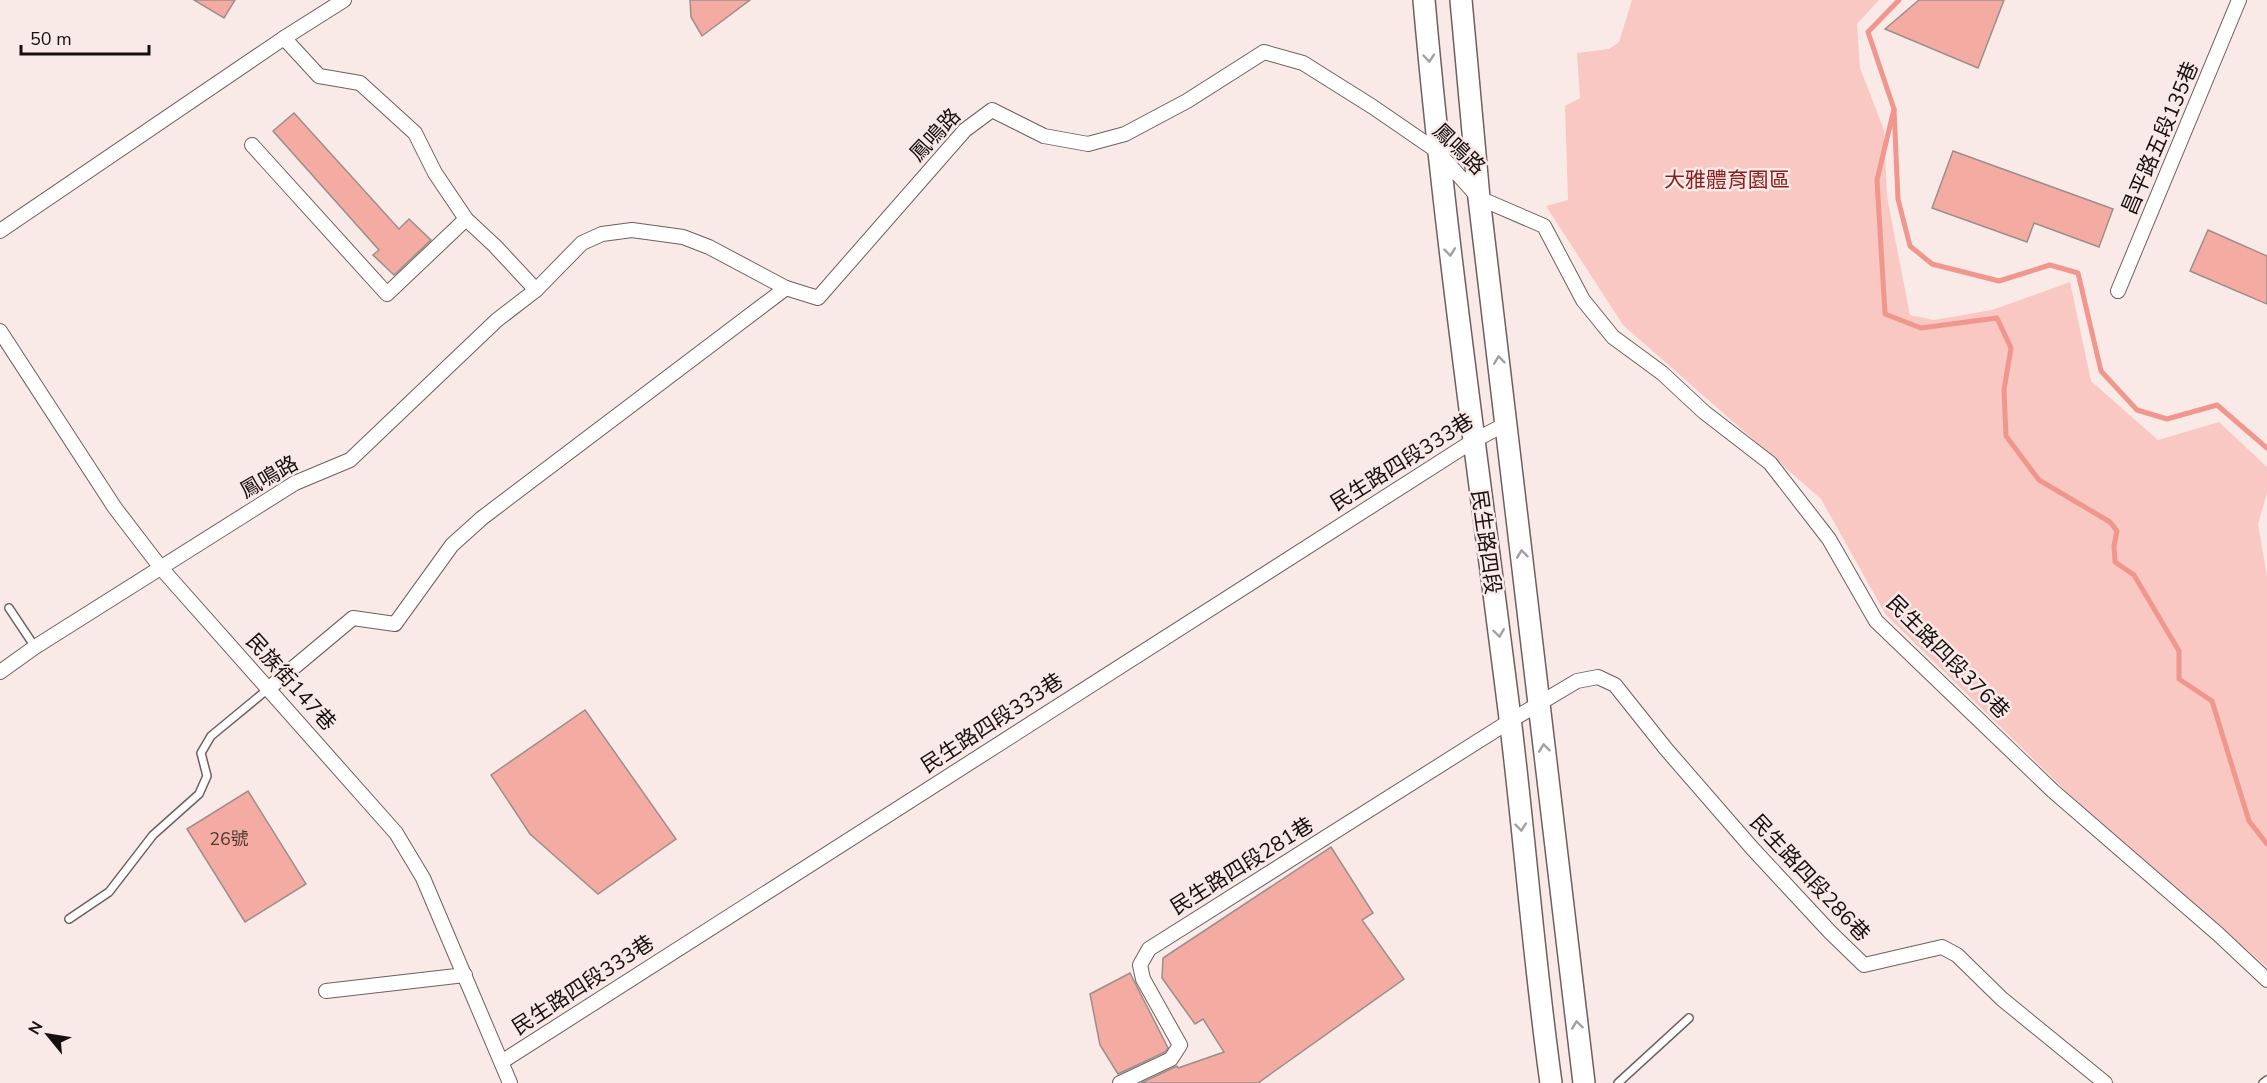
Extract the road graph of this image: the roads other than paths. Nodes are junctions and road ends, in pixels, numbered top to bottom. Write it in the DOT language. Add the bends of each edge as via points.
graph roads {
  1 [pos="344,0"];
  2 [pos="1424,0"];
  3 [pos="1461,0"];
  4 [pos="2239,0"];
  5 [pos="284,38"];
  6 [pos="252,145"];
  7 [pos="1437,151"];
  8 [pos="1479,198"];
  9 [pos="466,219"];
  10 [pos="0,231"];
  11 [pos="786,288"];
  12 [pos="536,290"];
  13 [pos="2118,291"];
  14 [pos="0,332"];
  15 [pos="1506,424"];
  16 [pos="1473,441"];
  17 [pos="161,568"];
  18 [pos="9,608"];
  19 [pos="35,647"];
  20 [pos="0,672"];
  21 [pos="268,689"];
  22 [pos="1539,705"];
  23 [pos="1510,721"];
  24 [pos="69,919"];
  25 [pos="465,975"];
  26 [pos="2267,980"];
  27 [pos="326,991"];
  28 [pos="1689,1018"];
  29 [pos="502,1061"];
  30 [pos="2267,1080"];
  31 [pos="510,1083"];
  32 [pos="1120,1083"];
  33 [pos="1551,1083"];
  34 [pos="1584,1083"];
  35 [pos="1618,1083"];
  36 [pos="2105,1083"];
  37 [pos="2263,1083"];
  1 -- 5 [label="street"];
  2 -- 7 [label="main road, 民生路四段, one-way"];
  3 -- 8 [label="main road, 民生路四段"];
  4 -- 13 [label="street, 昌平路五段135巷"];
  5 -- 9 [label="street" via="319,76 360,83 416,133 435,172"];
  5 -- 10 [label="street"];
  6 -- 9 [label="street" via="387,294"];
  7 -- 8 [label="street, 鳳鳴路"];
  7 -- 11 [label="street, 鳳鳴路" via="1303,63 1264,52 1187,101 1125,134 1088,144 1044,136 992,110 965,130 818,298"];
  7 -- 16 [label="main road, 民生路四段, one-way"];
  15 -- 8 [label="main road, 民生路四段, one-way"];
  8 -- 26 [label="street, 民生路四段376巷" via="1545,226 1583,300 1613,337 1770,463 1829,539 1876,621 2053,791"];
  9 -- 12 [label="street"];
  11 -- 12 [label="street, 鳳鳴路" via="683,237 632,230 602,234 582,243"];
  11 -- 21 [label="street" via="482,518 452,545 395,624 353,618"];
  12 -- 17 [label="street, 鳳鳴路" via="497,320 350,460 295,483"];
  14 -- 17 [label="street, 民族街147巷" via="115,508"];
  15 -- 16 [label="street, 民生路四段333巷"];
  22 -- 15 [label="main road, 民生路四段, one-way"];
  16 -- 23 [label="main road, 民生路四段, one-way"];
  16 -- 29 [label="street, 民生路四段333巷"];
  17 -- 19 [label="street, 鳳鳴路"];
  17 -- 21 [label="street, 民族街147巷"];
  18 -- 19 [label="lane"];
  19 -- 20 [label="street, 鳳鳴路"];
  21 -- 24 [label="lane" via="211,736 201,753 207,776 199,794 153,836 109,892"];
  21 -- 25 [label="street, 民族街147巷" via="396,833 423,878"];
  22 -- 23 [label="street, 民生路四段286巷"];
  34 -- 22 [label="main road, 民生路四段, one-way"];
  22 -- 36 [label="street, 民生路四段286巷" via="1577,681 1598,676 1615,685 1752,848 1864,965 1942,947 1957,955 2002,999"];
  23 -- 32 [label="street, 民生路四段281巷" via="1149,949 1140,965 1143,979 1180,1045 1171,1059"];
  23 -- 33 [label="main road, 民生路四段, one-way"];
  25 -- 27 [label="street"];
  25 -- 29 [label="street, 民族街147巷"];
  28 -- 35 [label="lane"];
  29 -- 31 [label="street, 民族街147巷"];
  30 -- 37 [label="lane"];
}
